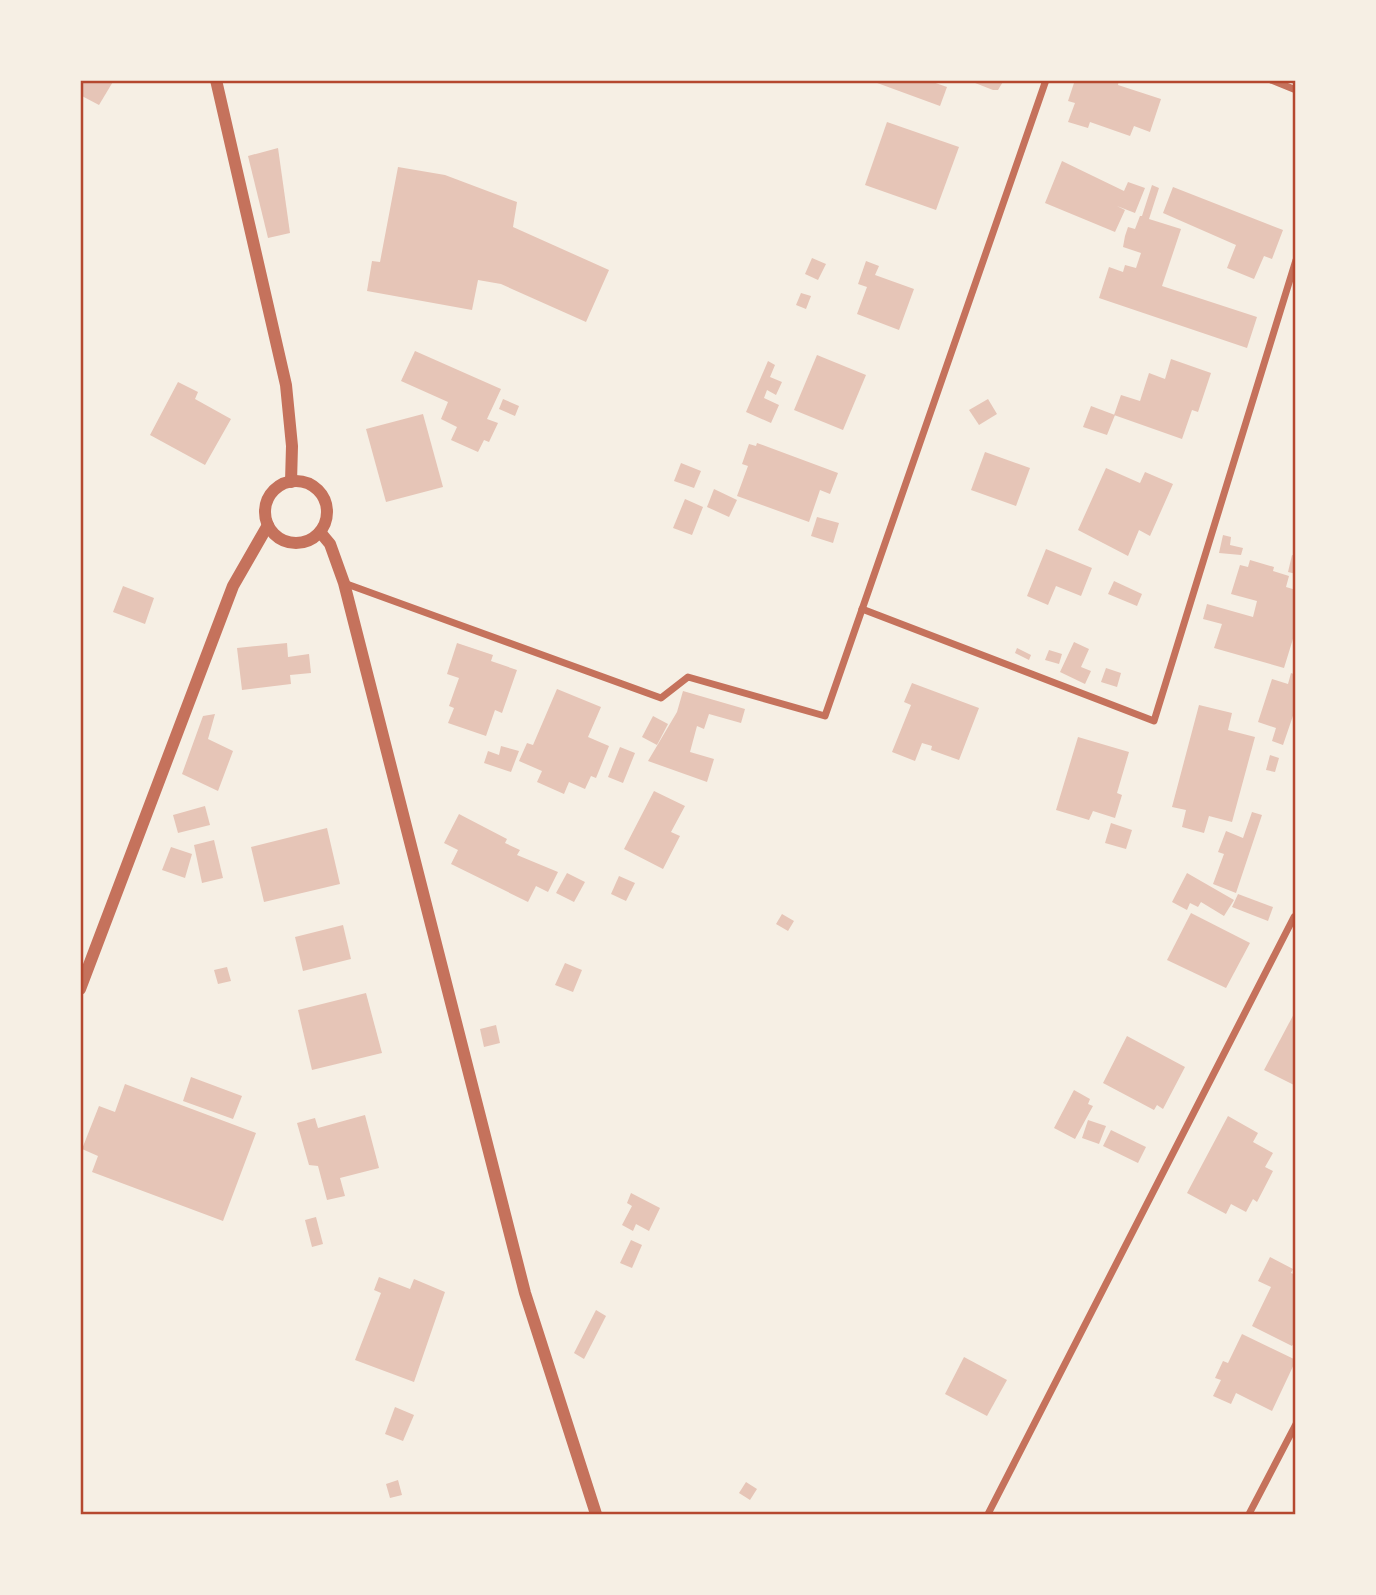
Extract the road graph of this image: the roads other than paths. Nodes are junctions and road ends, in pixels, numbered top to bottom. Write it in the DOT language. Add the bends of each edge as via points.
graph roads {
  1 [pos="216,80"];
  2 [pos="1046,80"];
  3 [pos="1271,80"];
  4 [pos="1296,90"];
  5 [pos="1296,260"];
  6 [pos="290,482"];
  7 [pos="268,525"];
  8 [pos="320,533"];
  9 [pos="344,583"];
  10 [pos="862,609"];
  11 [pos="1294,917"];
  12 [pos="80,989"];
  13 [pos="1296,1424"];
  14 [pos="596,1514"];
  15 [pos="988,1514"];
  16 [pos="1249,1514"];
  1 -- 6 [label="street" via="286,385"];
  2 -- 10 [label="street"];
  3 -- 4 [label="street"];
  5 -- 10 [label="street" via="1154,721"];
  6 -- 7 [label="street" via="269,498"];
  6 -- 8 [label="street" via="307,483 325,500 327,517"];
  7 -- 8 [label="street" via="282,540 292,543"];
  7 -- 12 [label="street" via="233,586"];
  8 -- 9 [label="street" via="330,544"];
  9 -- 10 [label="street" via="661,698 688,677 825,716"];
  9 -- 14 [label="street" via="525,1293"];
  11 -- 15 [label="street"];
  13 -- 16 [label="street"];
}
